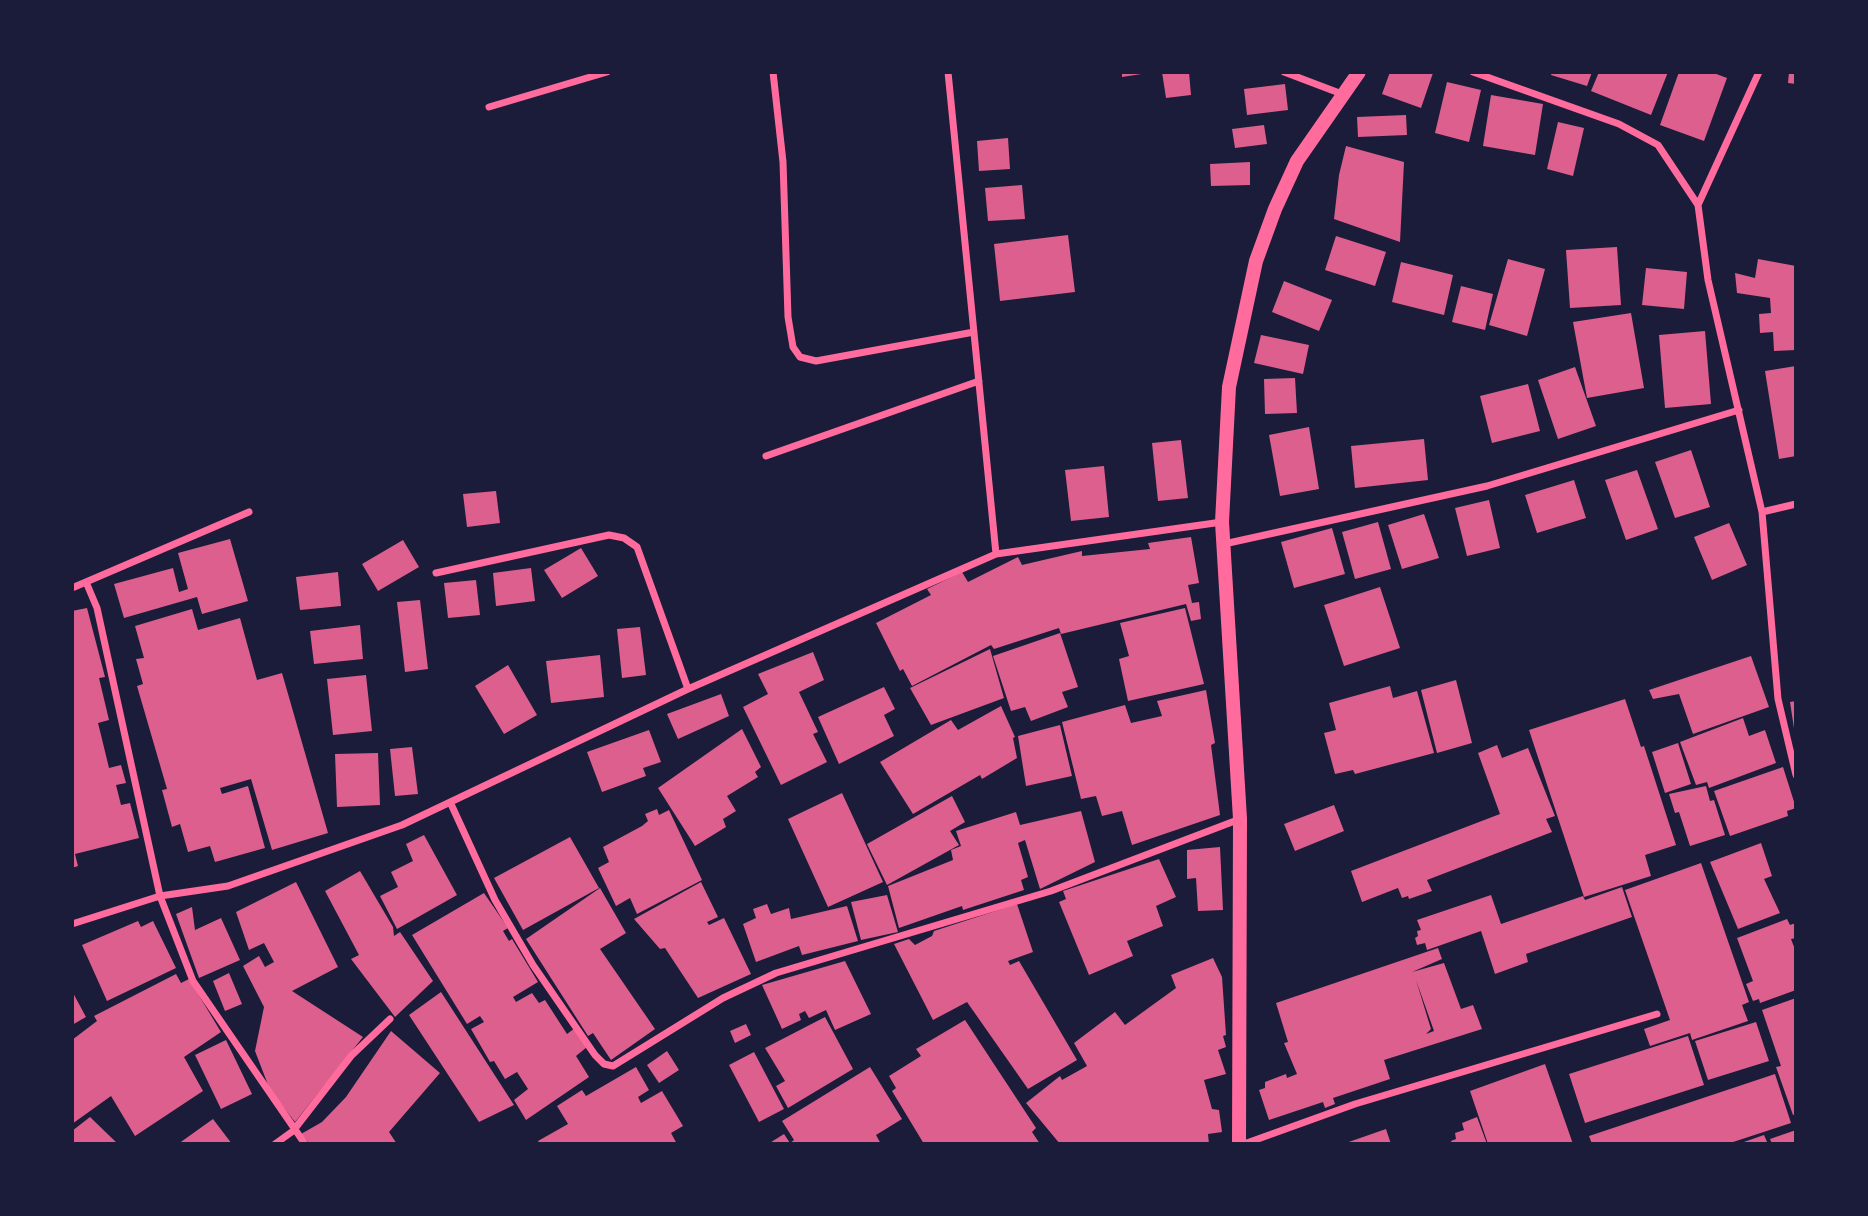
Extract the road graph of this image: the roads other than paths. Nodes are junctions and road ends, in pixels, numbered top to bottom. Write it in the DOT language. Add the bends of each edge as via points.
graph roads {
  1 [pos="607,72"];
  2 [pos="773,72"];
  3 [pos="948,72"];
  4 [pos="1284,72"];
  5 [pos="1359,72"];
  6 [pos="1473,72"];
  7 [pos="1759,72"];
  8 [pos="1342,94"];
  9 [pos="489,107"];
  10 [pos="1698,205"];
  11 [pos="974,332"];
  12 [pos="979,381"];
  13 [pos="1739,410"];
  14 [pos="766,456"];
  15 [pos="1796,503"];
  16 [pos="249,512"];
  17 [pos="1762,512"];
  18 [pos="1222,522"];
  19 [pos="1224,544"];
  20 [pos="996,554"];
  21 [pos="436,573"];
  22 [pos="86,582"];
  23 [pos="72,588"];
  24 [pos="688,688"];
  25 [pos="1796,775"];
  26 [pos="451,804"];
  27 [pos="1240,819"];
  28 [pos="160,896"];
  29 [pos="72,924"];
  30 [pos="1657,1014"];
  31 [pos="390,1019"];
  32 [pos="293,1131"];
  33 [pos="275,1144"];
  34 [pos="305,1144"];
  35 [pos="1242,1144"];
  1 -- 9 [label="street"];
  2 -- 11 [label="street" via="783,162 788,317 793,347 800,357 816,360"];
  3 -- 11 [label="street"];
  4 -- 8 [label="street"];
  5 -- 8 [label="main road"];
  6 -- 10 [label="street" via="1619,124 1658,145"];
  7 -- 10 [label="street"];
  8 -- 18 [label="main road" via="1297,161 1256,261 1229,387"];
  10 -- 13 [label="street" via="1707,280"];
  11 -- 12 [label="street"];
  12 -- 14 [label="street"];
  12 -- 20 [label="street"];
  13 -- 17 [label="street"];
  13 -- 19 [label="street" via="1487,486"];
  15 -- 17 [label="street"];
  16 -- 22 [label="street"];
  17 -- 25 [label="street" via="1779,699"];
  18 -- 19 [label="main road"];
  18 -- 20 [label="street"];
  19 -- 27 [label="main road"];
  20 -- 24 [label="street"];
  21 -- 24 [label="street" via="609,535 624,538 637,547"];
  22 -- 23 [label="street"];
  22 -- 28 [label="street" via="97,608"];
  24 -- 26 [label="street"];
  26 -- 27 [label="street" via="495,900 533,965 595,1055 613,1066 723,998 776,973 1051,891"];
  26 -- 28 [label="street" via="228,886"];
  27 -- 35 [label="main road"];
  28 -- 29 [label="street"];
  28 -- 32 [label="street" via="193,981"];
  30 -- 35 [label="street" via="1355,1104"];
  31 -- 32 [label="street" via="351,1056"];
  32 -- 33 [label="street"];
  32 -- 34 [label="street"];
}
